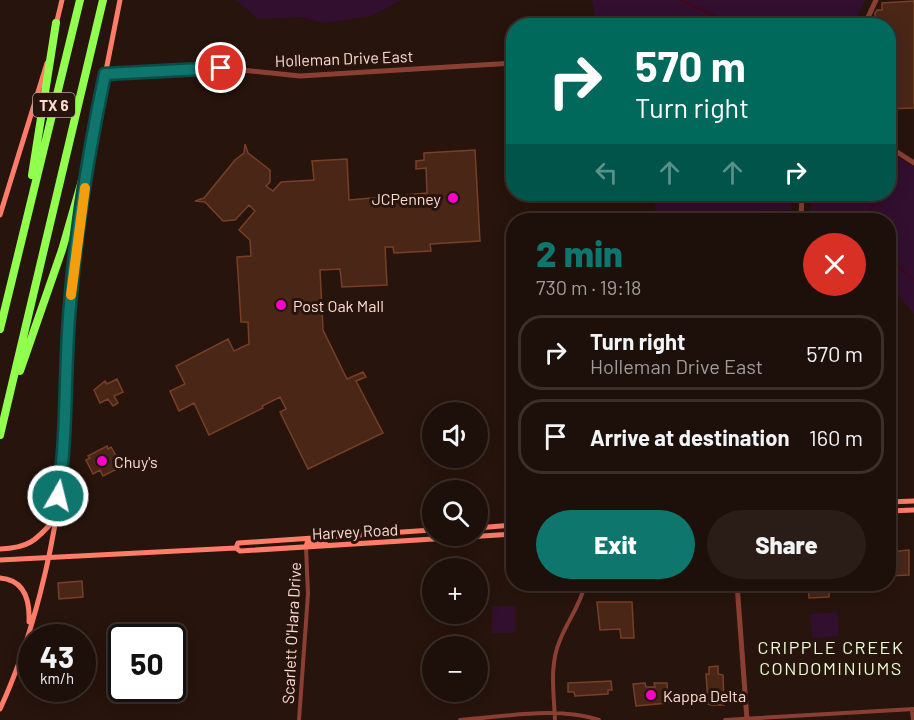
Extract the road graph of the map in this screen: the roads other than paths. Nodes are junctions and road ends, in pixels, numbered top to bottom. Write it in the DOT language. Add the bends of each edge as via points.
graph roads {
  1 [pos="62,0"];
  2 [pos="80,0"];
  3 [pos="103,0"];
  4 [pos="120,0"];
  5 [pos="876,0"];
  6 [pos="868,18"];
  7 [pos="56,23"];
  8 [pos="506,63"];
  9 [pos="105,74"];
  10 [pos="91,149"];
  11 [pos="896,151"];
  12 [pos="914,163"];
  13 [pos="28,209"];
  14 [pos="0,215"];
  15 [pos="0,329"];
  16 [pos="7,406"];
  17 [pos="0,435"];
  18 [pos="914,501"];
  19 [pos="896,502"];
  20 [pos="914,510"];
  21 [pos="896,511"];
  22 [pos="54,520"];
  23 [pos="506,526"];
  24 [pos="488,527"];
  25 [pos="422,531"];
  26 [pos="506,533"];
  27 [pos="488,535"];
  28 [pos="328,537"];
  29 [pos="422,540"];
  30 [pos="236,548"];
  31 [pos="306,548"];
  32 [pos="0,549"];
  33 [pos="47,557"];
  34 [pos="0,560"];
  35 [pos="0,578"];
  36 [pos="583,591"];
  37 [pos="738,591"];
  38 [pos="29,624"];
  39 [pos="31,624"];
  40 [pos="18,660"];
  41 [pos="0,709"];
  42 [pos="913,710"];
  43 [pos="555,714"];
  44 [pos="811,718"];
  45 [pos="747,719"];
  46 [pos="299,720"];
  47 [pos="460,720"];
  48 [pos="555,720"];
  49 [pos="599,720"];
  50 [pos="725,720"];
  51 [pos="913,720"];
  1 -- 7 [label="main road"];
  2 -- 13 [label="highway, TX 6"];
  3 -- 16 [label="highway, TX 6"];
  4 -- 9 [label="main road"];
  5 -- 6 [label="street"];
  7 -- 13 [label="highway"];
  7 -- 14 [label="main road"];
  8 -- 9 [label="street, Holleman Drive East" via="300,76 221,68"];
  9 -- 10 [label="main road"];
  10 -- 16 [label="highway" via="63,250"];
  10 -- 22 [label="main road" via="69,305 62,473"];
  11 -- 12 [label="street"];
  13 -- 15 [label="highway, TX 6"];
  16 -- 17 [label="highway, TX 6"];
  18 -- 19 [label="main road"];
  20 -- 21 [label="main road"];
  22 -- 32 [label="main road" via="34,542"];
  22 -- 33 [label="main road"];
  23 -- 24 [label="main road"];
  25 -- 28 [label="main road, Harvey Road"];
  26 -- 27 [label="main road, Harvey Road"];
  28 -- 30 [label="main road, Harvey Road" via="238,543"];
  28 -- 31 [label="main road" via="325,542 308,543"];
  29 -- 31 [label="main road, Harvey Road"];
  30 -- 31 [label="main road, Harvey Road"];
  30 -- 33 [label="main road, Harvey Road"];
  31 -- 46 [label="street, Scarlett O'Hara Drive" via="308,594"];
  33 -- 34 [label="main road, Harvey Road"];
  33 -- 39 [label="main road"];
  35 -- 38 [label="main road" via="21,587 30,609"];
  36 -- 43 [label="street" via="560,639 554,663"];
  37 -- 45 [label="street"];
  40 -- 41 [label="main road"];
  42 -- 44 [label="street"];
  42 -- 51 [label="street"];
  43 -- 47 [label="street"];
  43 -- 48 [label="street"];
  43 -- 49 [label="street"];
  44 -- 45 [label="street"];
  45 -- 50 [label="street"];
}
